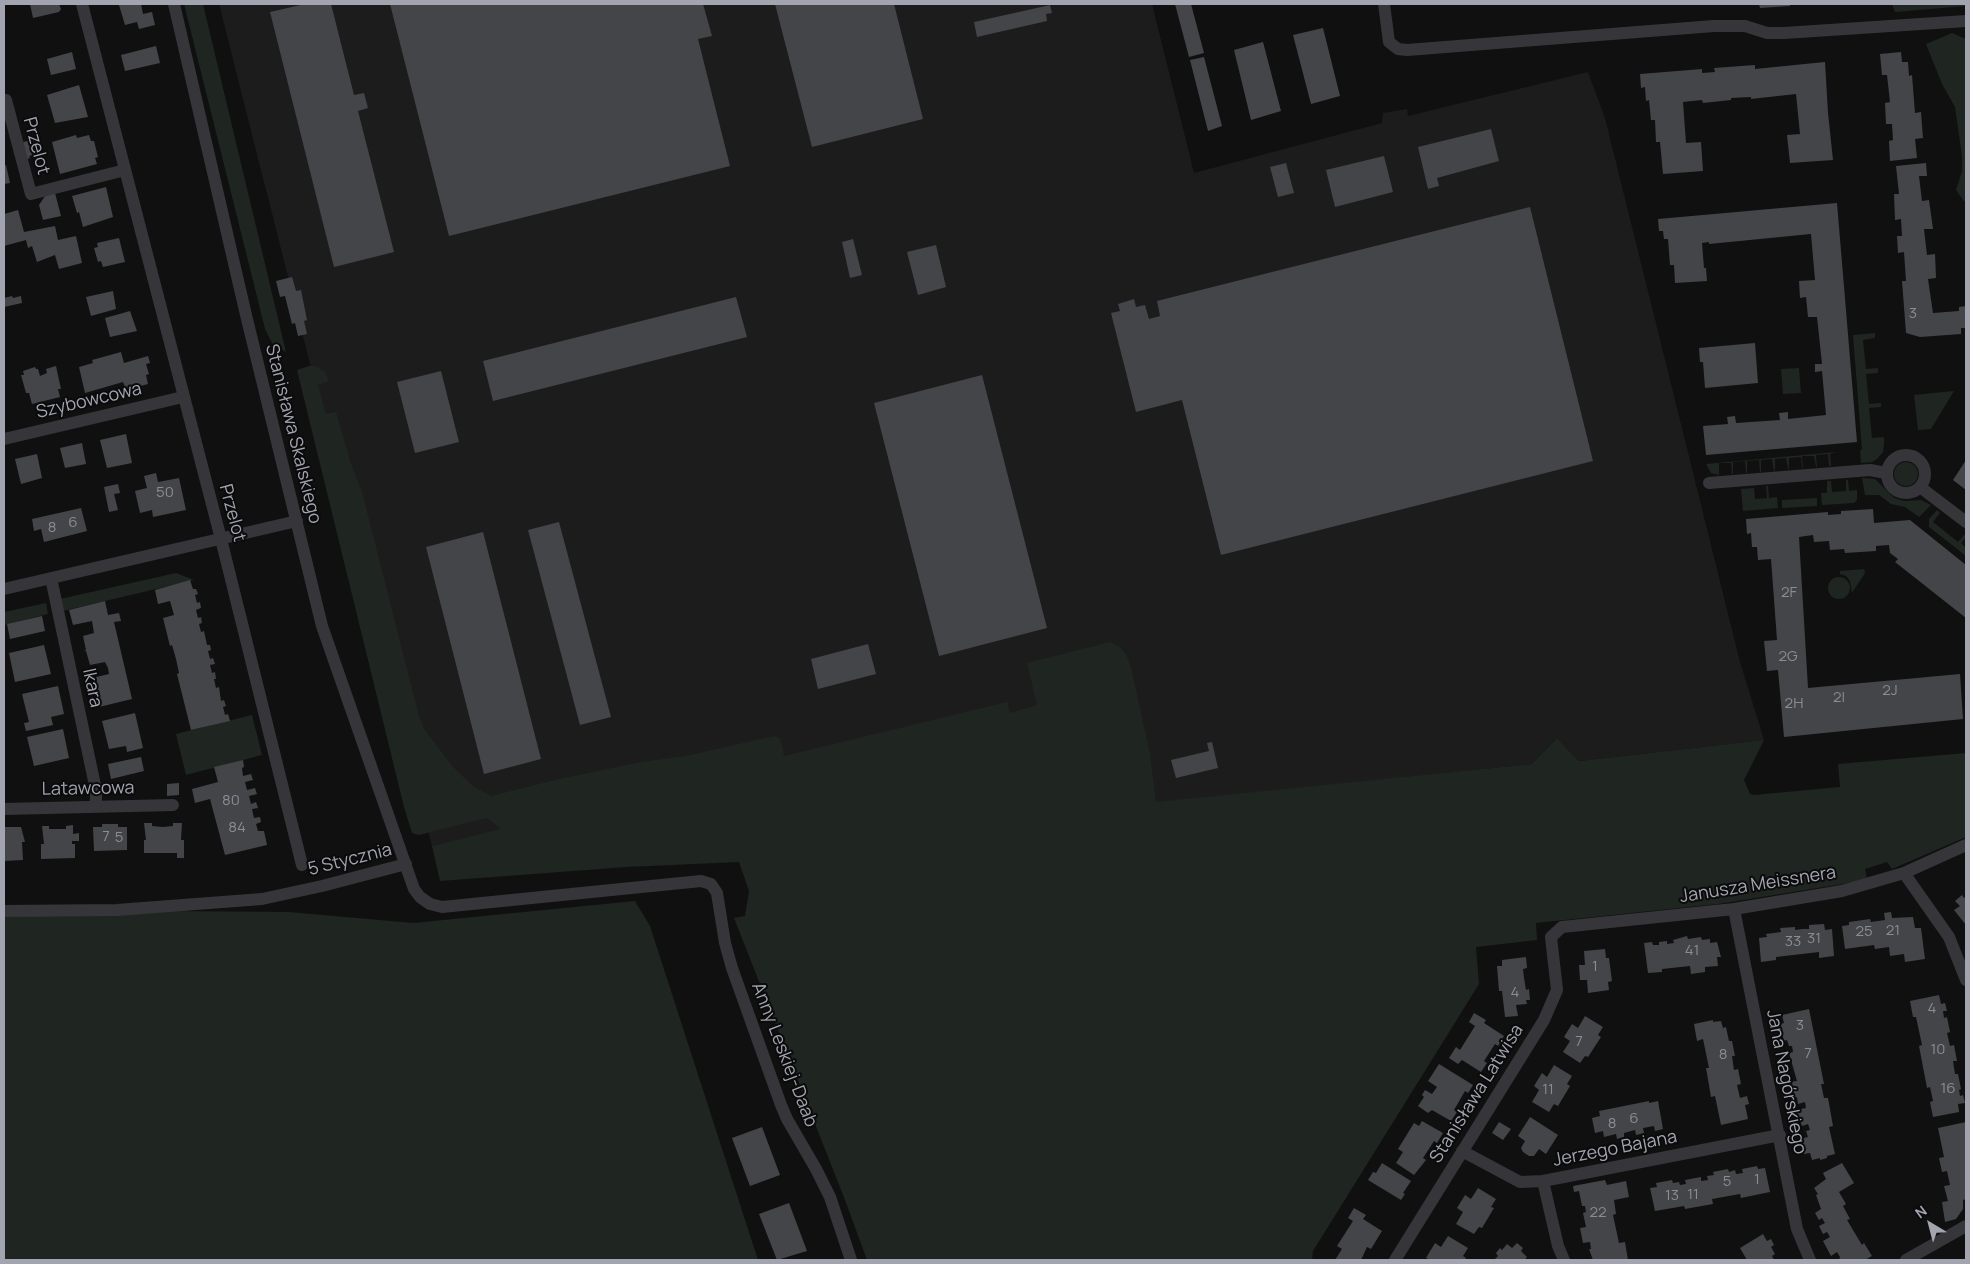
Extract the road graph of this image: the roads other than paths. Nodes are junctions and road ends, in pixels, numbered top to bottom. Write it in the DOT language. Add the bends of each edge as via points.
graph roads {
  1 [pos="82,4"];
  2 [pos="174,4"];
  3 [pos="1384,4"];
  4 [pos="1966,20"];
  5 [pos="6,100"];
  6 [pos="125,170"];
  7 [pos="183,397"];
  8 [pos="4,438"];
  9 [pos="1886,473"];
  10 [pos="1709,483"];
  11 [pos="1920,487"];
  12 [pos="297,521"];
  13 [pos="1966,522"];
  14 [pos="221,539"];
  15 [pos="50,578"];
  16 [pos="4,589"];
  17 [pos="173,805"];
  18 [pos="96,806"];
  19 [pos="4,809"];
  20 [pos="1966,845"];
  21 [pos="406,864"];
  22 [pos="302,865"];
  23 [pos="1904,872"];
  24 [pos="711,884"];
  25 [pos="1734,909"];
  26 [pos="4,911"];
  27 [pos="1551,937"];
  28 [pos="1966,980"];
  29 [pos="1780,1135"];
  30 [pos="1462,1151"];
  31 [pos="1542,1181"];
  32 [pos="1966,1226"];
  33 [pos="851,1260"];
  34 [pos="1395,1260"];
  35 [pos="1564,1260"];
  36 [pos="1810,1260"];
  37 [pos="1906,1260"];
  1 -- 6 [label="street, Przelot"];
  2 -- 12 [label="street, Stanisława Skalskiego"];
  3 -- 4 [label="street" via="1389,42 1402,50 1627,37 1714,26 1745,26 1784,34"];
  5 -- 6 [label="street, Przelot" via="31,194"];
  6 -- 7 [label="street, Przelot"];
  7 -- 8 [label="street, Szybowcowa"];
  7 -- 14 [label="street, Przelot"];
  9 -- 10 [label="street" via="1870,470"];
  9 -- 11 [label="street" via="1889,485 1899,493 1912,493"];
  9 -- 11 [label="street" via="1896,458 1914,457 1924,467 1925,479"];
  11 -- 13 [label="street"];
  12 -- 14 [label="street"];
  12 -- 21 [label="street, Stanisława Skalskiego" via="322,626"];
  14 -- 15 [label="street"];
  14 -- 22 [label="street, Przelot"];
  15 -- 16 [label="street"];
  15 -- 18 [label="street, Ikara" via="96,790"];
  17 -- 18 [label="street, Latawcowa"];
  18 -- 19 [label="street, Latawcowa"];
  20 -- 23 [label="street, Janusza Meissnera"];
  21 -- 24 [label="street, 5 Stycznia" via="420,897 442,907 701,881"];
  21 -- 26 [label="street, 5 Stycznia" via="262,899 117,910"];
  23 -- 25 [label="street, Janusza Meissnera" via="1842,890"];
  23 -- 28 [label="street" via="1949,937"];
  24 -- 33 [label="street, Anny Leskiej-Daab" via="716,893 732,968 786,1119 830,1197"];
  25 -- 27 [label="street, Janusza Meissnera" via="1562,927"];
  25 -- 29 [label="street, Jana Nagórskiego"];
  27 -- 30 [label="street, Stanisława Latwisa" via="1557,990 1544,1020"];
  29 -- 31 [label="street, Jerzego Bajana"];
  29 -- 36 [label="street, Jana Nagórskiego" via="1797,1229"];
  30 -- 31 [label="street, Jerzego Bajana" via="1520,1182"];
  30 -- 34 [label="street, Stanisława Latwisa"];
  31 -- 35 [label="street"];
  32 -- 37 [label="street"];
}
